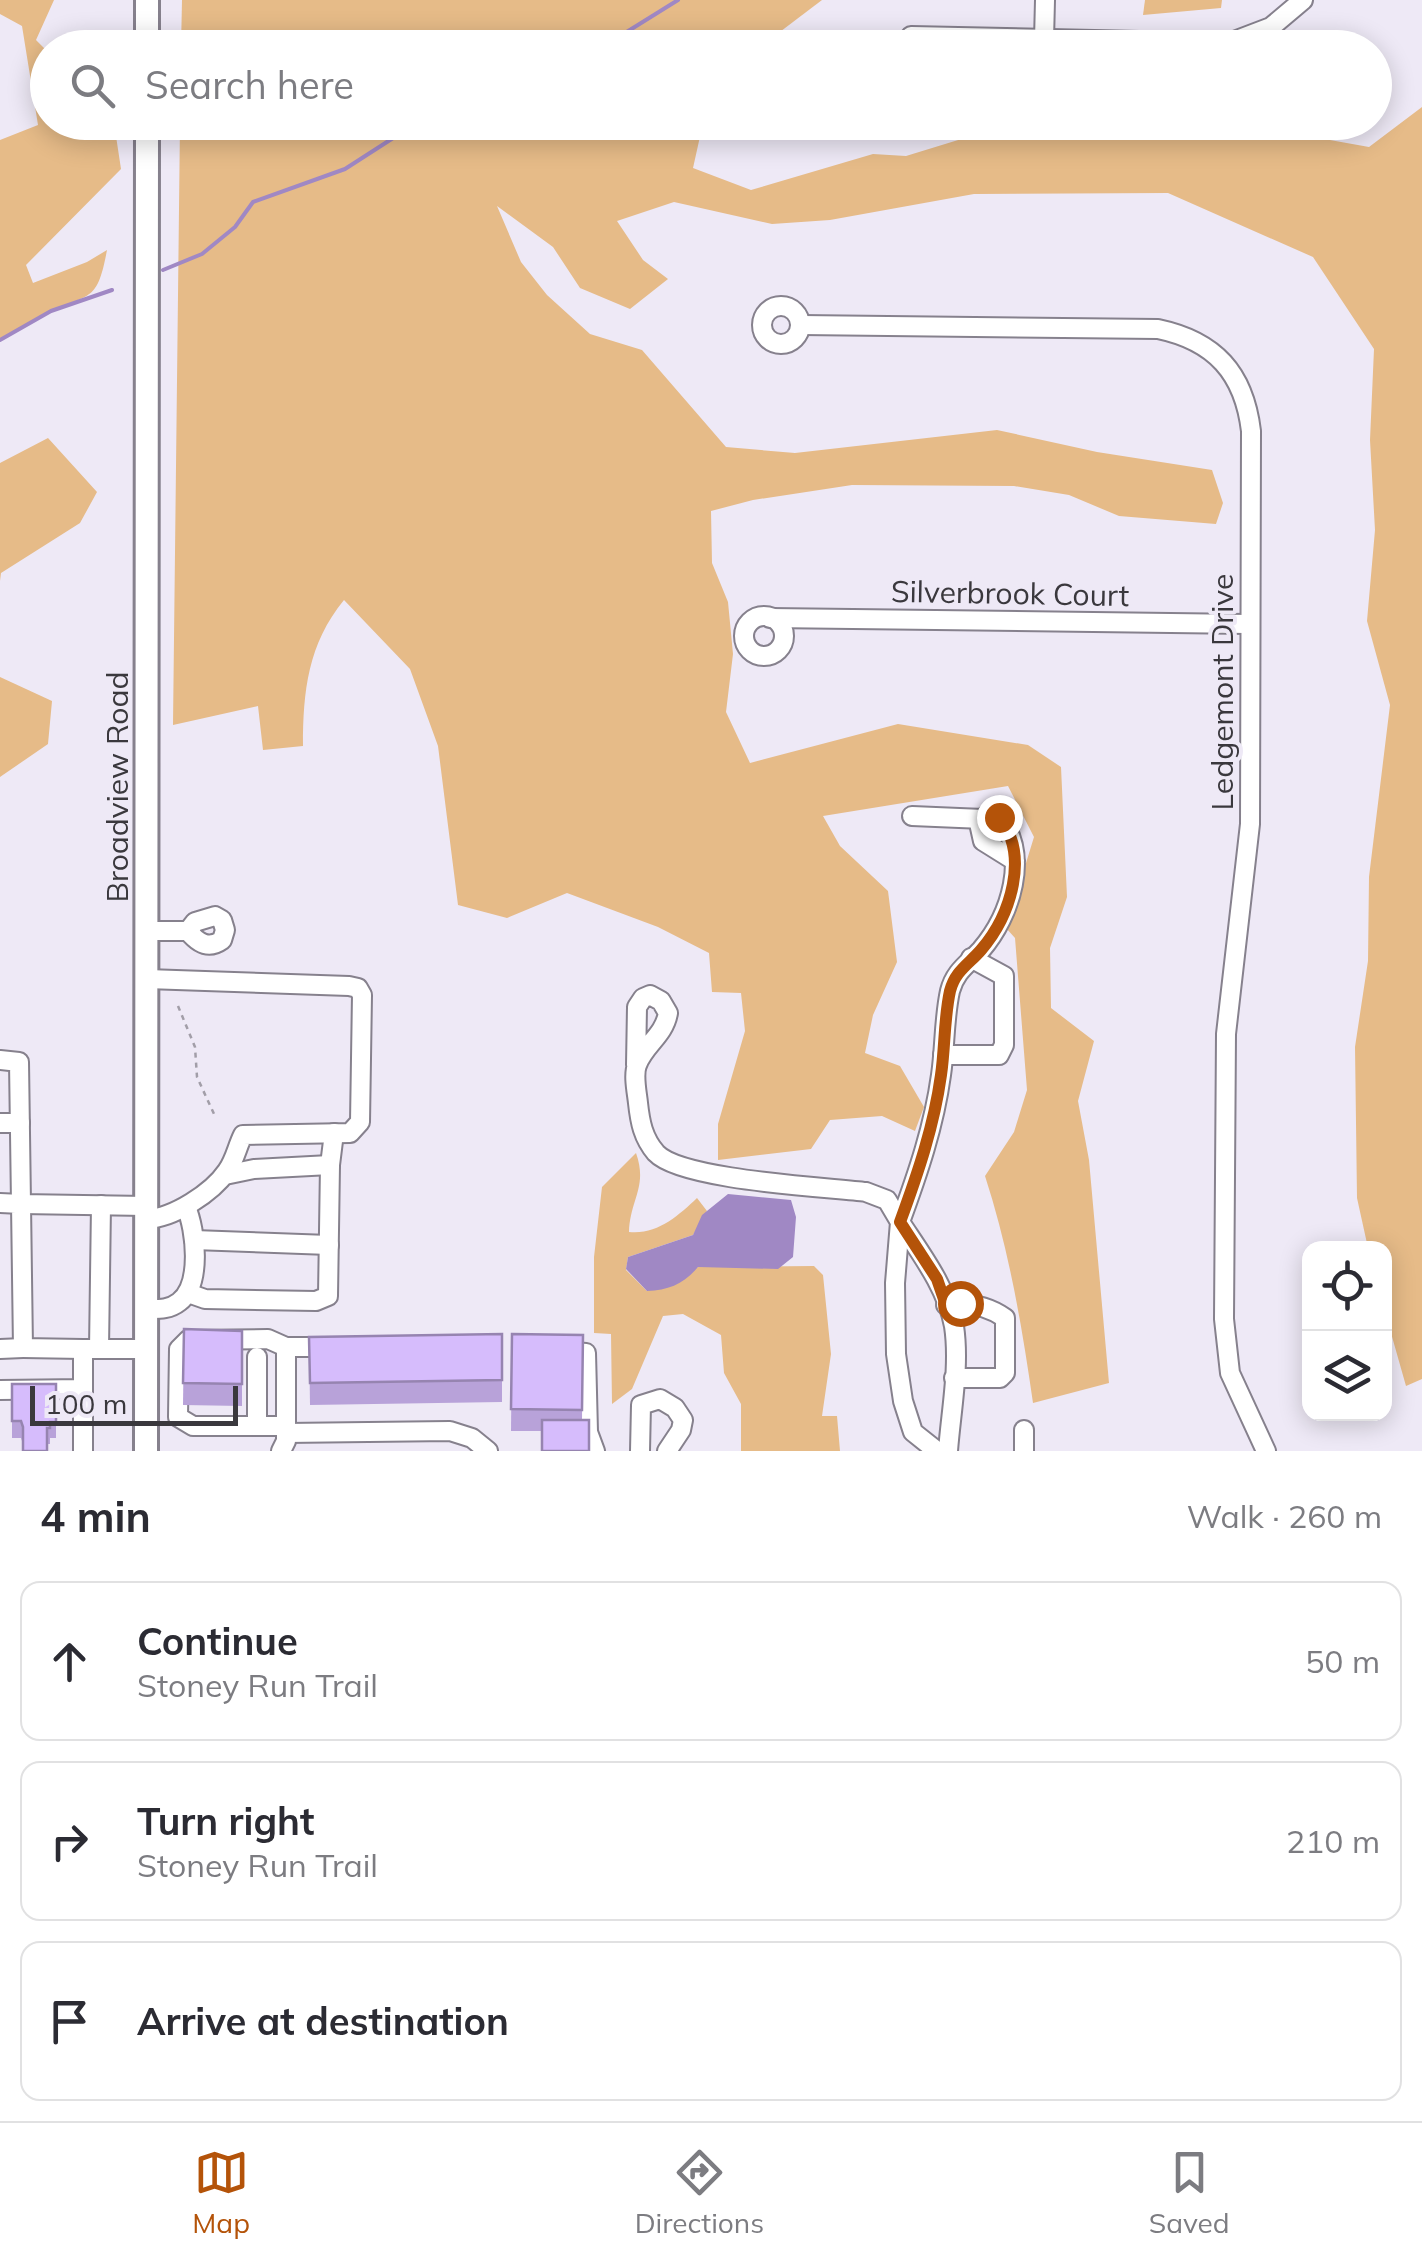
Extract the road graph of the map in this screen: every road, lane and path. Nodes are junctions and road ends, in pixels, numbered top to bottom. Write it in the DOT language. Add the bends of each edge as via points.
graph roads {
  1 [pos="148,0"];
  2 [pos="1045,0"];
  3 [pos="1303,0"];
  4 [pos="148,30"];
  5 [pos="1044,30"];
  6 [pos="1263,30"];
  7 [pos="147,140"];
  8 [pos="801,325"];
  9 [pos="770,618"];
  10 [pos="1248,624"];
  11 [pos="912,816"];
  12 [pos="147,931"];
  13 [pos="188,931"];
  14 [pos="972,958"];
  15 [pos="147,979"];
  16 [pos="178,1006"];
  17 [pos="943,1055"];
  18 [pos="0,1060"];
  19 [pos="636,1066"];
  20 [pos="214,1114"];
  21 [pos="0,1123"];
  22 [pos="20,1123"];
  23 [pos="334,1133"];
  24 [pos="330,1165"];
  25 [pos="226,1175"];
  26 [pos="0,1203"];
  27 [pos="21,1204"];
  28 [pos="101,1206"];
  29 [pos="186,1208"];
  30 [pos="147,1212"];
  31 [pos="900,1222"];
  32 [pos="194,1240"];
  33 [pos="329,1244"];
  34 [pos="188,1293"];
  35 [pos="946,1305"];
  36 [pos="146,1309"];
  37 [pos="22,1348"];
  38 [pos="286,1348"];
  39 [pos="344,1348"];
  40 [pos="0,1349"];
  41 [pos="91,1349"];
  42 [pos="146,1349"];
  43 [pos="551,1350"];
  44 [pos="257,1358"];
  45 [pos="954,1378"];
  46 [pos="83,1389"];
  47 [pos="0,1390"];
  48 [pos="257,1426"];
  49 [pos="1024,1430"];
  50 [pos="284,1437"];
  51 [pos="360,1441"];
  52 [pos="319,1442"];
  53 [pos="84,1451"];
  54 [pos="146,1451"];
  55 [pos="488,1451"];
  56 [pos="595,1451"];
  57 [pos="640,1451"];
  58 [pos="667,1451"];
  59 [pos="937,1451"];
  60 [pos="948,1451"];
  61 [pos="1024,1451"];
  62 [pos="1266,1451"];
  1 -- 4 [label="main road"];
  2 -- 5 [label="street"];
  3 -- 6 [label="street"];
  7 -- 12 [label="main road, Broadview Road"];
  8 -- 10 [label="street, Ledgemont Drive" via="1158,330 1202,345 1224,362 1248,406"];
  9 -- 10 [label="street, Silverbrook Court"];
  10 -- 62 [label="street, Ledgemont Drive" via="1250,824 1226,1034 1224,1319 1230,1373"];
  11 -- 14 [label="street" via="999,817 1011,831 1016,861 1009,900"];
  12 -- 13 [label="street"];
  12 -- 15 [label="main road, Broadview Road"];
  14 -- 17 [label="street" via="950,989"];
  14 -- 17 [label="street" via="1004,976 1004,1045 999,1055"];
  15 -- 23 [label="street" via="358,988 360,1122 350,1133"];
  15 -- 30 [label="main road, Broadview Road"];
  16 -- 20 [label="path" via="193,1040 196,1077"];
  17 -- 31 [label="street" via="928,1147"];
  18 -- 22 [label="street" via="20,1062"];
  19 -- 31 [label="street" via="641,1128 658,1155 710,1176 866,1192 888,1200"];
  21 -- 22 [label="street"];
  22 -- 27 [label="street"];
  23 -- 24 [label="street"];
  23 -- 25 [label="street" via="244,1135"];
  24 -- 25 [label="street"];
  24 -- 33 [label="street"];
  25 -- 29 [label="street"];
  26 -- 27 [label="street"];
  27 -- 28 [label="street"];
  27 -- 37 [label="street"];
  28 -- 30 [label="street"];
  28 -- 41 [label="street"];
  29 -- 30 [label="street" via="162,1218"];
  29 -- 32 [label="street"];
  30 -- 36 [label="main road, Broadview Road"];
  31 -- 35 [label="street"];
  31 -- 59 [label="street" via="896,1354 913,1432"];
  32 -- 33 [label="street"];
  32 -- 34 [label="street"];
  33 -- 34 [label="street" via="328,1296 316,1302"];
  34 -- 36 [label="street" via="165,1309"];
  35 -- 45 [label="street" via="954,1325"];
  35 -- 45 [label="street" via="993,1310 1005,1318 1000,1378"];
  36 -- 42 [label="main road, Broadview Road"];
  37 -- 40 [label="street"];
  37 -- 41 [label="street"];
  38 -- 39 [label="street"];
  38 -- 48 [label="street" via="268,1340 188,1340 178,1349 178,1417 193,1426"];
  38 -- 50 [label="street"];
  41 -- 42 [label="street"];
  41 -- 46 [label="street"];
  42 -- 54 [label="main road, Broadview Road"];
  43 -- 56 [label="street" via="586,1353 588,1432"];
  44 -- 48 [label="street"];
  45 -- 60 [label="street"];
  46 -- 47 [label="street"];
  46 -- 53 [label="street"];
  48 -- 50 [label="street"];
  49 -- 61 [label="street"];
  50 -- 52 [label="street"];
  51 -- 52 [label="street"];
  51 -- 55 [label="street" via="450,1431"];
  57 -- 58 [label="street" via="641,1405 660,1399 683,1420"];
}
